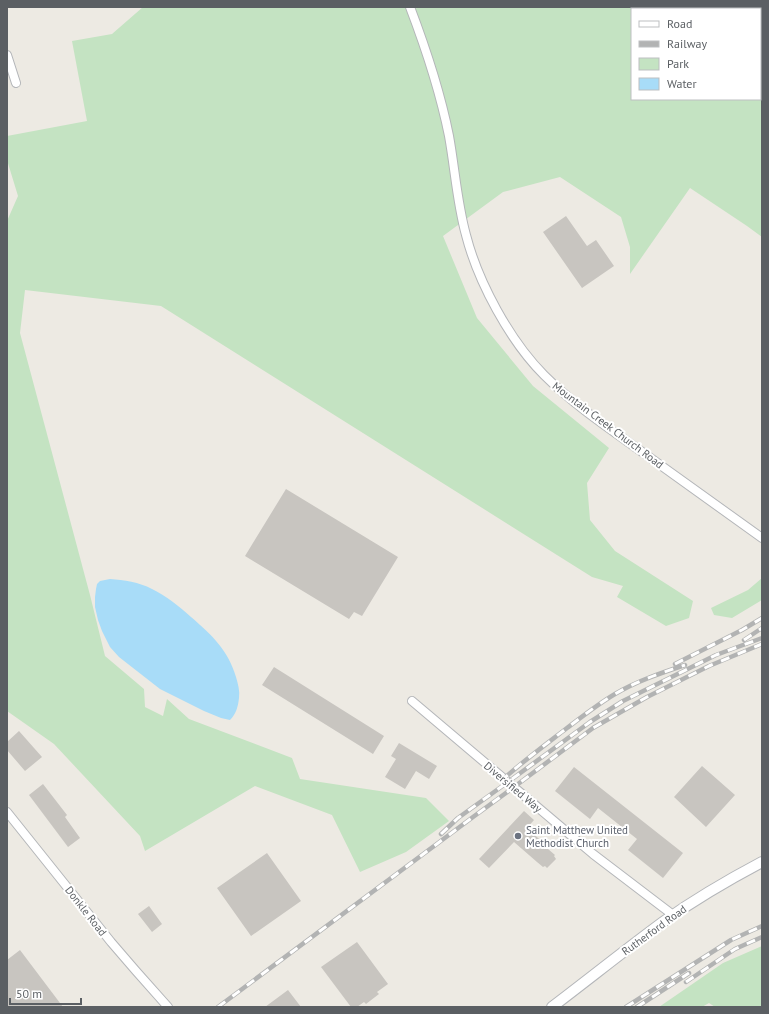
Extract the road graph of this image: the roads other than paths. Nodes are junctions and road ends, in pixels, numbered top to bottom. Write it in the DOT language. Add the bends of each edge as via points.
graph roads {
  1 [pos="410,7"];
  2 [pos="7,55"];
  3 [pos="16,83"];
  4 [pos="762,538"];
  5 [pos="412,701"];
  6 [pos="7,812"];
  7 [pos="762,862"];
  8 [pos="673,915"];
  9 [pos="168,1007"];
  10 [pos="552,1007"];
  1 -- 4 [label="street, Mountain Creek Church Road" via="422,37 444,111 466,235 488,292 507,326 543,374 564,394"];
  2 -- 3 [label="street"];
  5 -- 8 [label="street, Diversified Way" via="593,854"];
  6 -- 9 [label="street, Donkle Road" via="111,942"];
  7 -- 8 [label="street, Rutherford Road"];
  8 -- 10 [label="street, Rutherford Road"];
}
